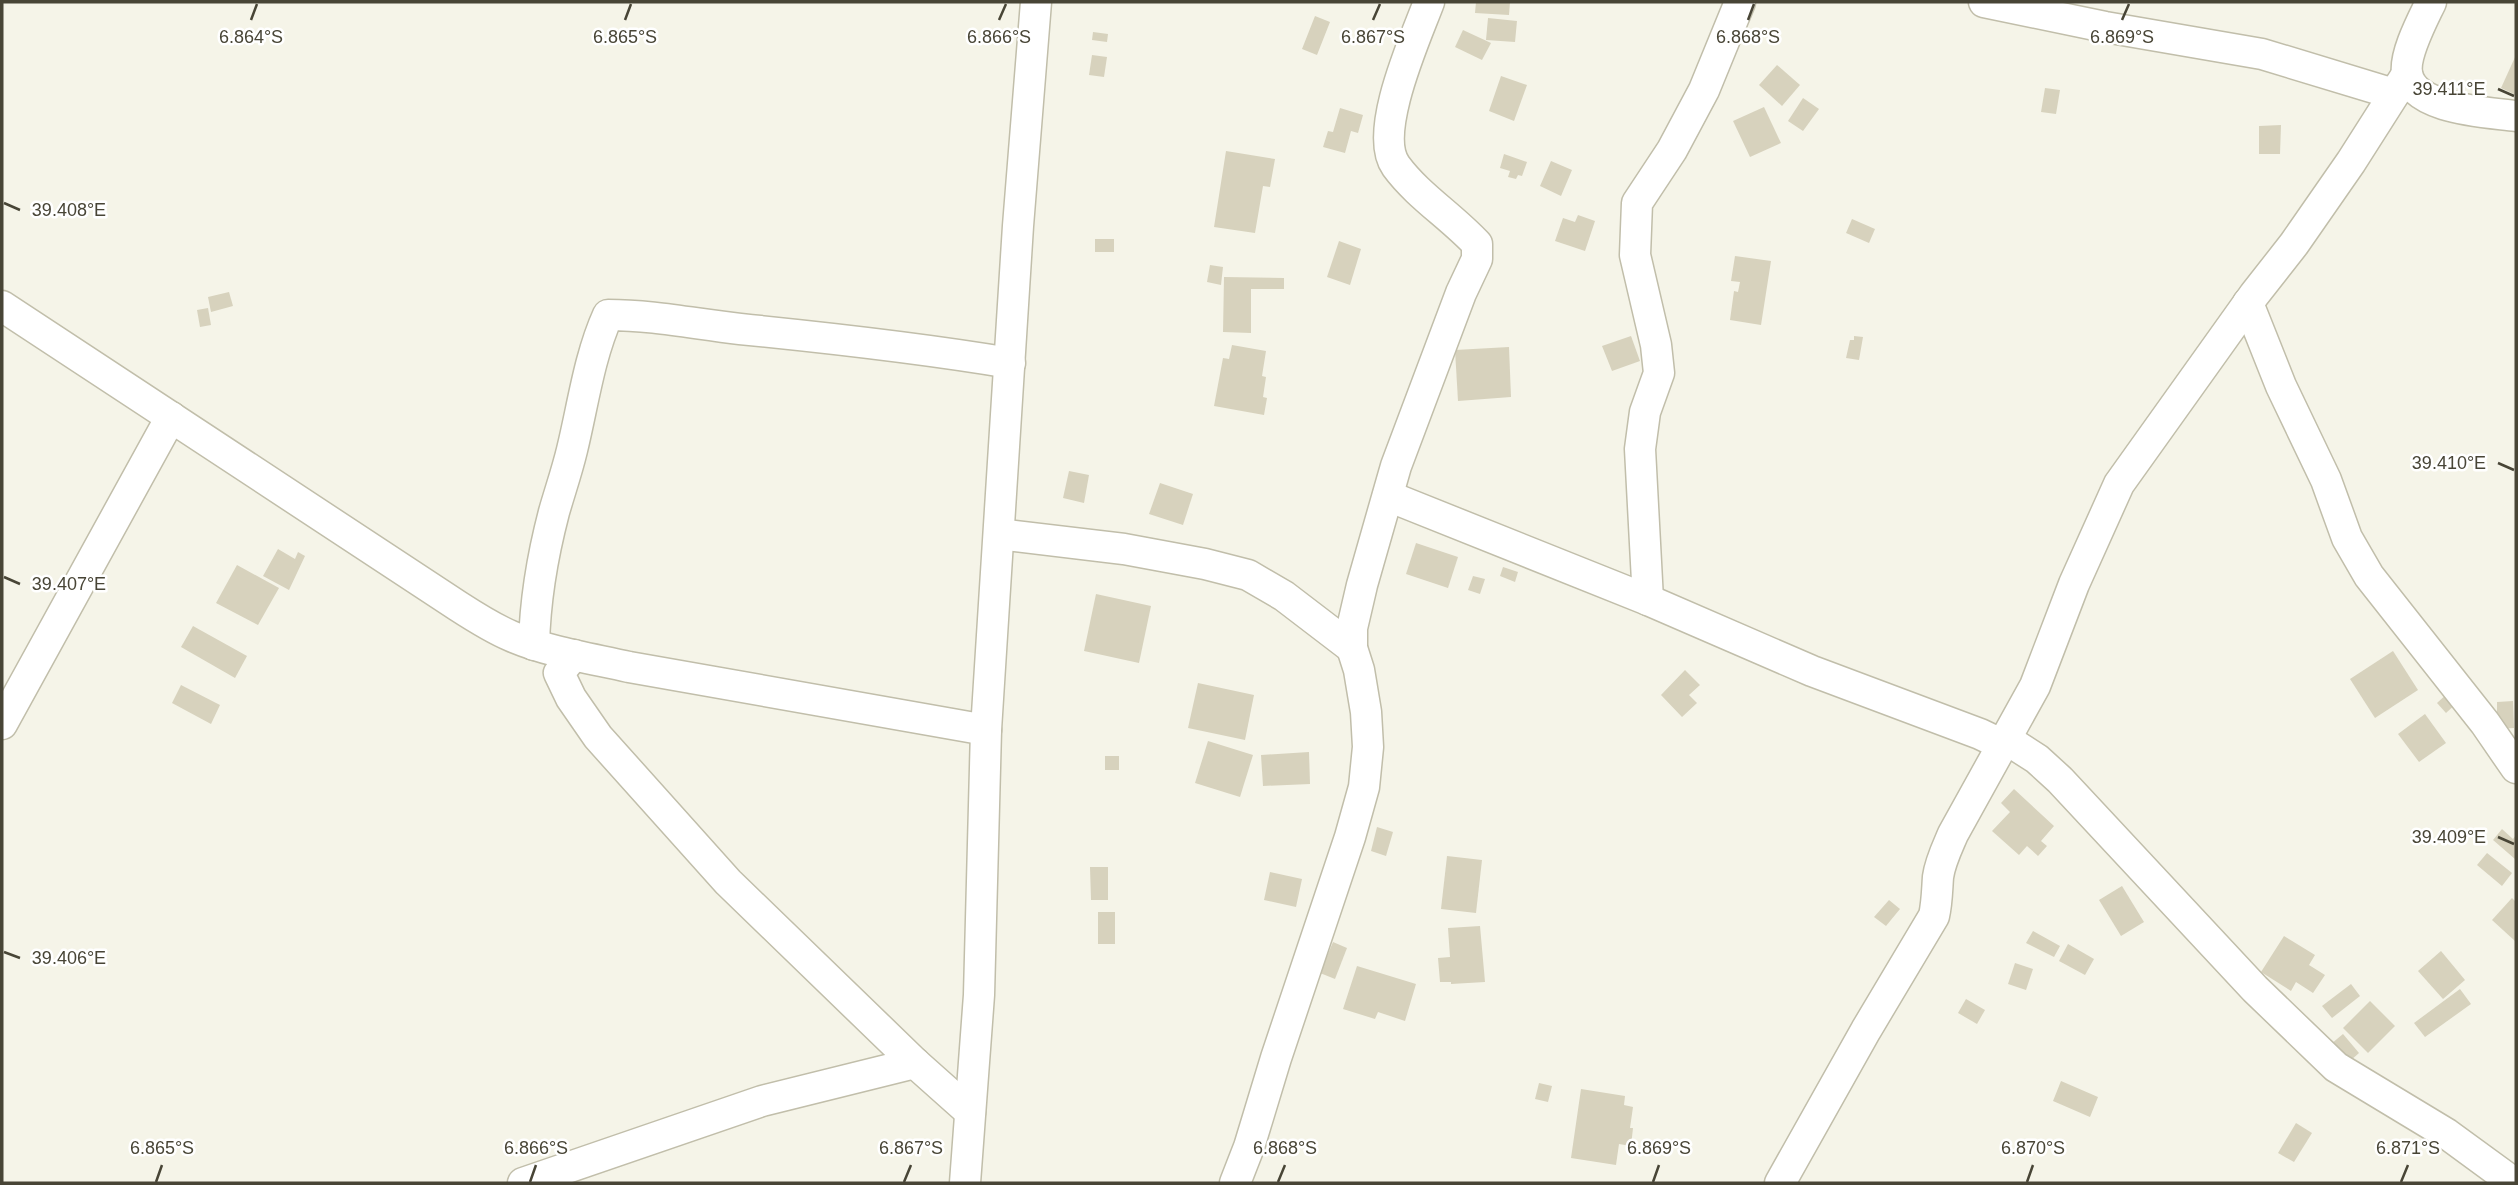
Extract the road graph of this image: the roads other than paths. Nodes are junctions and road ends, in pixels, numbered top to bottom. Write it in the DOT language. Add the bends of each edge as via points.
graph roads {
  1 [pos="1036,2"];
  2 [pos="1429,2"];
  3 [pos="1740,2"];
  4 [pos="1984,2"];
  5 [pos="2431,2"];
  6 [pos="2400,84"];
  7 [pos="2516,116"];
  8 [pos="2248,303"];
  9 [pos="2,306"];
  10 [pos="1010,363"];
  11 [pos="171,417"];
  12 [pos="1388,496"];
  13 [pos="999,534"];
  14 [pos="1648,600"];
  15 [pos="534,645"];
  16 [pos="1352,649"];
  17 [pos="574,655"];
  18 [pos="2,724"];
  19 [pos="986,730"];
  20 [pos="2004,742"];
  21 [pos="2516,768"];
  22 [pos="915,1063"];
  23 [pos="970,1112"];
  24 [pos="970,1181"];
  25 [pos="523,1183"];
  26 [pos="1235,1183"];
  27 [pos="1780,1183"];
  28 [pos="2514,1183"];
  1 -- 10 [label="street"];
  2 -- 12 [label="street" via="1392,105 1388,138 1393,163 1477,244 1477,259 1423,391"];
  3 -- 14 [label="street" via="1704,90 1637,203 1635,254 1659,373 1645,412 1640,449"];
  4 -- 6 [label="street"];
  5 -- 6 [label="street"];
  6 -- 7 [label="street" via="2458,108"];
  6 -- 8 [label="street" via="2351,162"];
  8 -- 20 [label="street" via="2119,484 2035,686"];
  8 -- 21 [label="street" via="2347,538 2369,576"];
  9 -- 11 [label="street"];
  10 -- 13 [label="street"];
  10 -- 15 [label="street" via="648,315 608,315 553,515"];
  11 -- 15 [label="street" via="492,628"];
  11 -- 18 [label="street"];
  12 -- 14 [label="street"];
  12 -- 16 [label="street" via="1362,585"];
  13 -- 16 [label="street" via="1124,549 1248,575 1284,596"];
  13 -- 19 [label="street"];
  14 -- 20 [label="street" via="1812,671"];
  15 -- 17 [label="street"];
  16 -- 26 [label="street" via="1366,712 1364,787"];
  17 -- 19 [label="street"];
  17 -- 22 [label="street" via="559,673 598,737 728,882"];
  19 -- 23 [label="street" via="979,995"];
  20 -- 27 [label="street" via="1943,856 1934,916"];
  20 -- 28 [label="street" via="2037,759 2060,780 2255,989 2336,1067 2447,1134"];
  22 -- 23 [label="street"];
  22 -- 25 [label="street" via="762,1101"];
  23 -- 24 [label="street"];
}
